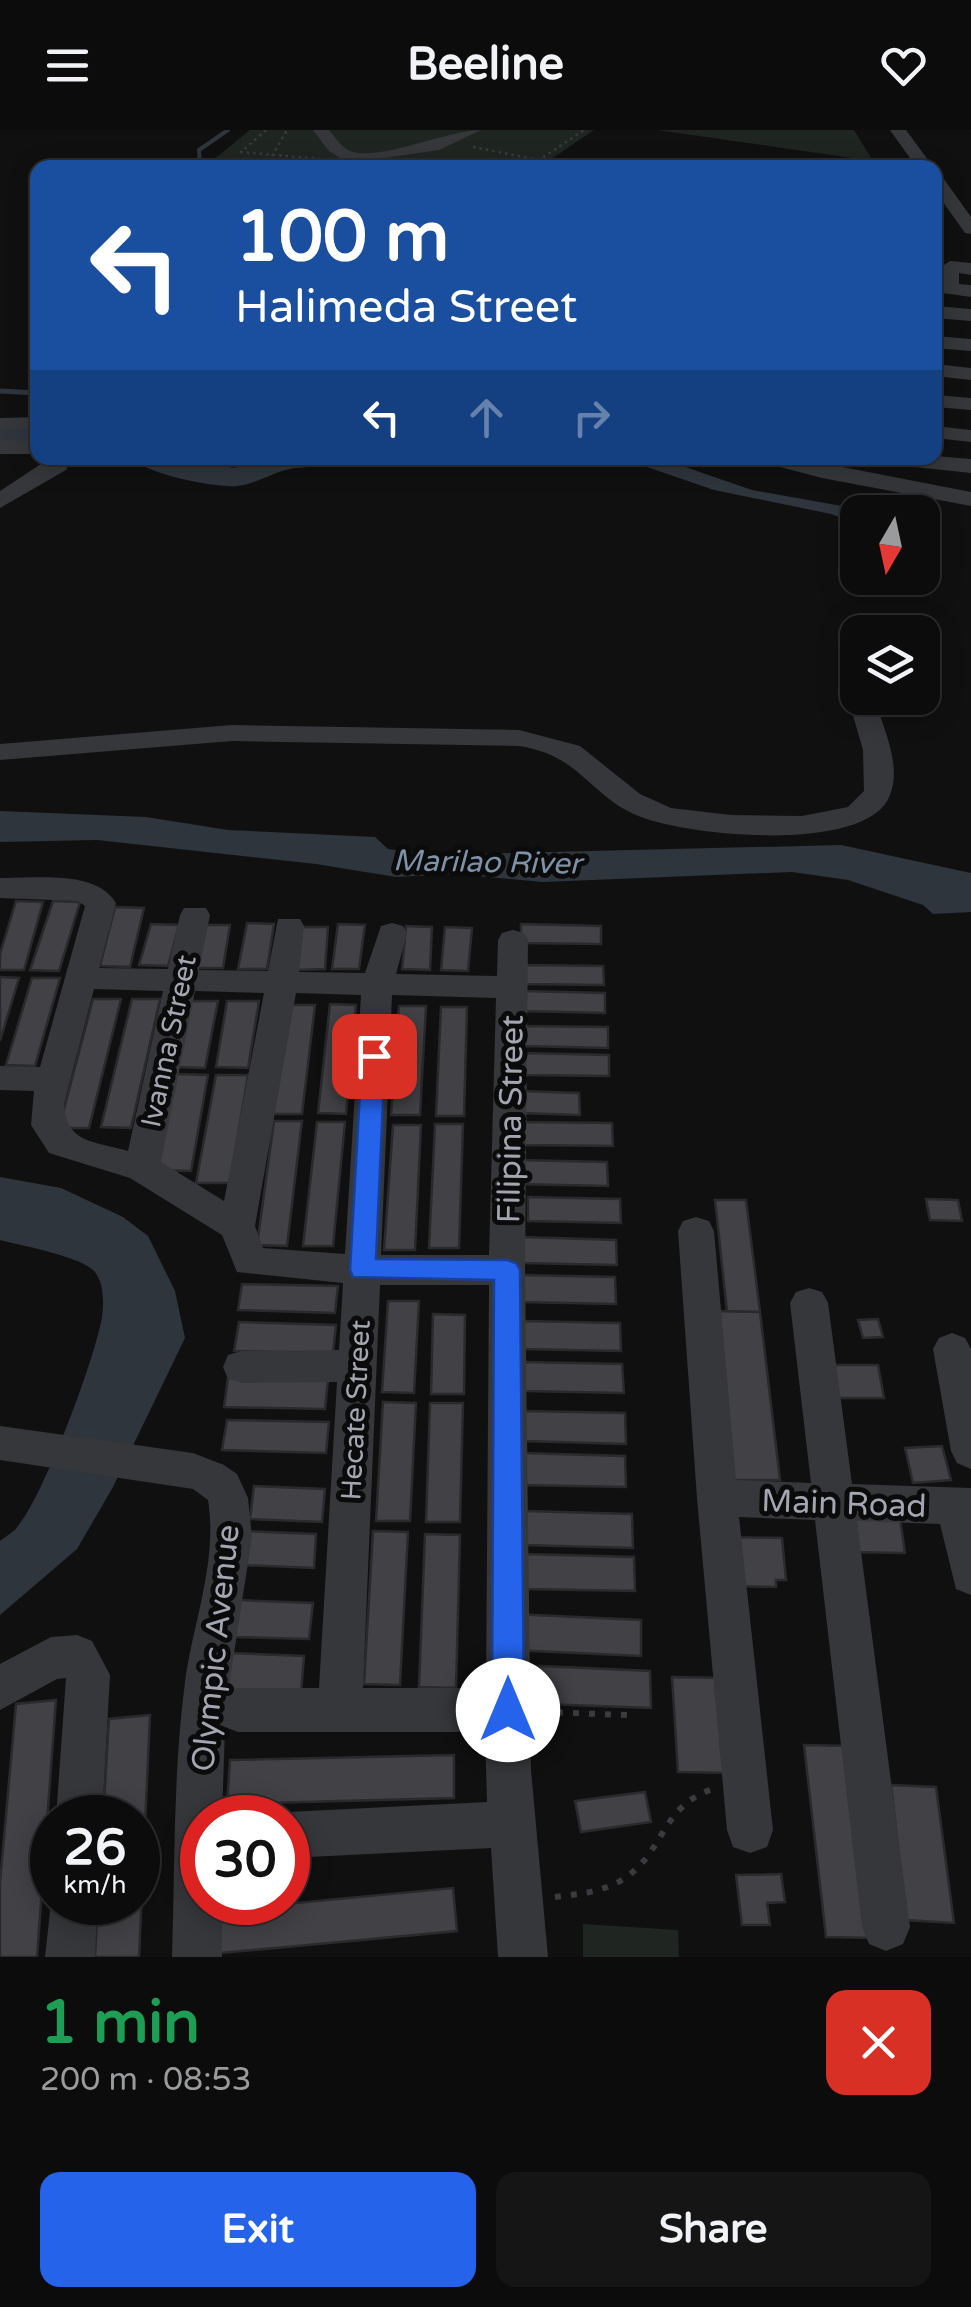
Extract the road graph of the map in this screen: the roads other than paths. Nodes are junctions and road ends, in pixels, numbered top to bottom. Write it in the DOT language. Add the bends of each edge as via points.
graph roads {
  1 [pos="321,130"];
  2 [pos="473,130"];
  3 [pos="898,130"];
  4 [pos="343,160"];
  5 [pos="359,160"];
  6 [pos="920,160"];
  7 [pos="953,204"];
  8 [pos="971,229"];
  9 [pos="971,269"];
  10 [pos="971,291"];
  11 [pos="942,313"];
  12 [pos="971,316"];
  13 [pos="942,343"];
  14 [pos="971,345"];
  15 [pos="942,371"];
  16 [pos="971,374"];
  17 [pos="942,402"];
  18 [pos="971,404"];
  19 [pos="30,423"];
  20 [pos="0,424"];
  21 [pos="942,433"];
  22 [pos="971,436"];
  23 [pos="0,446"];
  24 [pos="30,448"];
  25 [pos="942,463"];
  26 [pos="58,465"];
  27 [pos="832,465"];
  28 [pos="971,466"];
  29 [pos="971,499"];
  30 [pos="0,501"];
  31 [pos="865,715"];
  32 [pos="0,752"];
  33 [pos="2,893"];
  34 [pos="195,915"];
  35 [pos="289,926"];
  36 [pos="392,933"];
  37 [pos="514,940"];
  38 [pos="82,978"];
  39 [pos="179,981"];
  40 [pos="282,983"];
  41 [pos="377,985"];
  42 [pos="512,987"];
  43 [pos="0,1078"];
  44 [pos="54,1080"];
  45 [pos="142,1168"];
  46 [pos="237,1226"];
  47 [pos="696,1231"];
  48 [pos="362,1270"];
  49 [pos="507,1270"];
  50 [pos="809,1303"];
  51 [pos="952,1349"];
  52 [pos="242,1366"];
  53 [pos="358,1366"];
  54 [pos="11,1445"];
  55 [pos="971,1451"];
  56 [pos="717,1498"];
  57 [pos="832,1502"];
  58 [pos="964,1507"];
  59 [pos="971,1575"];
  60 [pos="0,1688"];
  61 [pos="340,1709"];
  62 [pos="238,1710"];
  63 [pos="508,1710"];
  64 [pos="80,1795"];
  65 [pos="203,1795"];
  66 [pos="511,1824"];
  67 [pos="750,1830"];
  68 [pos="310,1834"];
  69 [pos="72,1925"];
  70 [pos="198,1925"];
  71 [pos="886,1927"];
  72 [pos="70,1957"];
  73 [pos="197,1957"];
  74 [pos="523,1957"];
  1 -- 4 [label="street"];
  2 -- 5 [label="street" via="450,143"];
  3 -- 6 [label="street"];
  7 -- 8 [label="street"];
  9 -- 10 [label="street" via="950,267 950,289"];
  11 -- 12 [label="street"];
  13 -- 14 [label="street"];
  15 -- 16 [label="street"];
  17 -- 18 [label="street"];
  19 -- 20 [label="street"];
  21 -- 22 [label="street"];
  23 -- 24 [label="street"];
  25 -- 28 [label="street"];
  26 -- 30 [label="street"];
  27 -- 29 [label="street"];
  31 -- 32 [label="street" via="879,771 876,800 861,814 832,822 668,817 645,810 554,743 519,738 232,733"];
  33 -- 38 [label="street" via="84,891 100,902"];
  34 -- 39 [label="street, Ivanna Street"];
  35 -- 40 [label="street"];
  36 -- 41 [label="street, Hecate Street"];
  37 -- 42 [label="street, Filipina Street"];
  38 -- 39 [label="street"];
  38 -- 44 [label="street"];
  39 -- 40 [label="street"];
  39 -- 45 [label="street, Ivanna Street"];
  40 -- 41 [label="street"];
  40 -- 46 [label="street"];
  41 -- 42 [label="street"];
  41 -- 48 [label="street, Hecate Street"];
  42 -- 49 [label="street, Filipina Street"];
  43 -- 44 [label="street"];
  44 -- 45 [label="street" via="48,1125 61,1144"];
  45 -- 46 [label="street"];
  46 -- 48 [label="street" via="250,1262"];
  47 -- 56 [label="street"];
  48 -- 49 [label="street"];
  48 -- 53 [label="street, Hecate Street"];
  49 -- 63 [label="street, Filipina Street"];
  50 -- 57 [label="street"];
  51 -- 55 [label="street"];
  52 -- 53 [label="street"];
  53 -- 61 [label="street, Hecate Street"];
  54 -- 65 [label="street, Olympic Avenue" via="194,1470 221,1484 231,1515 207,1679"];
  56 -- 57 [label="street, Main Road"];
  56 -- 67 [label="street"];
  57 -- 58 [label="street, Main Road"];
  57 -- 71 [label="street"];
  58 -- 59 [label="street"];
  60 -- 64 [label="street" via="51,1658 77,1656 88,1674"];
  61 -- 62 [label="street"];
  61 -- 63 [label="street"];
  63 -- 66 [label="street, Filipina Street"];
  66 -- 68 [label="street"];
  66 -- 74 [label="street, Filipina Street"];
  69 -- 72 [label="street"];
  70 -- 73 [label="street, Olympic Avenue"];
}
